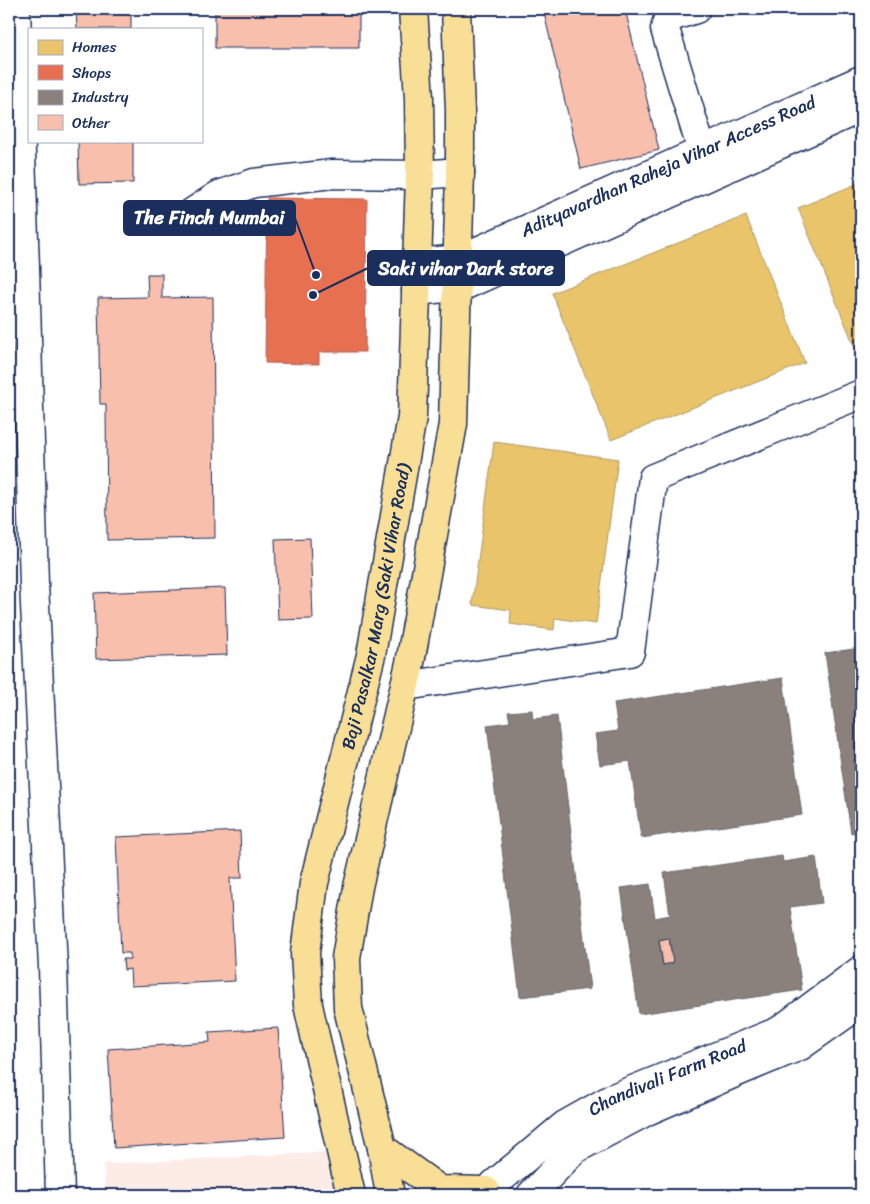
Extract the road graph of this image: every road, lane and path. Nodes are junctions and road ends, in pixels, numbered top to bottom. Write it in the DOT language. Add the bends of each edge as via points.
graph roads {
  1 [pos="16,9"];
  2 [pos="413,9"];
  3 [pos="456,9"];
  4 [pos="696,9"];
  5 [pos="861,80"];
  6 [pos="861,108"];
  7 [pos="716,152"];
  8 [pos="460,172"];
  9 [pos="420,175"];
  10 [pos="187,216"];
  11 [pos="458,259"];
  12 [pos="417,263"];
  13 [pos="457,287"];
  14 [pos="416,291"];
  15 [pos="861,394"];
  16 [pos="371,655"];
  17 [pos="407,674"];
  18 [pos="861,970"];
  19 [pos="861,1003"];
  20 [pos="738,1060"];
  21 [pos="382,1148"];
  22 [pos="482,1193"];
  23 [pos="60,1195"];
  24 [pos="351,1195"];
  25 [pos="390,1195"];
  26 [pos="530,1195"];
  1 -- 23 [label="street" via="34,574 53,967"];
  2 -- 9 [label="main road, Baji Pasalkar Marg (Saki Vihar Road)" via="420,98"];
  3 -- 8 [label="main road"];
  4 -- 7 [label="street" via="668,18 665,29"];
  5 -- 7 [label="street, Adityavardhan Raheja Vihar Access Road"];
  6 -- 7 [label="street, Adityavardhan Raheja Vihar Access Road"];
  7 -- 11 [label="street, Adityavardhan Raheja Vihar Access Road"];
  7 -- 13 [label="street, Adityavardhan Raheja Vihar Access Road"];
  8 -- 9 [label="street"];
  8 -- 11 [label="main road"];
  9 -- 10 [label="street" via="332,174 254,183 219,194"];
  9 -- 12 [label="main road, Baji Pasalkar Marg (Saki Vihar Road)"];
  11 -- 12 [label="street, Adityavardhan Raheja Vihar Access Road"];
  11 -- 13 [label="main road"];
  12 -- 14 [label="main road, Baji Pasalkar Marg (Saki Vihar Road)"];
  13 -- 14 [label="street, Adityavardhan Raheja Vihar Access Road"];
  13 -- 17 [label="main road" via="453,424"];
  14 -- 16 [label="main road, Baji Pasalkar Marg (Saki Vihar Road)" via="412,417"];
  15 -- 17 [label="street" via="653,478 630,652"];
  16 -- 17 [label="main road"];
  16 -- 24 [label="main road, Baji Pasalkar Marg (Saki Vihar Road)" via="314,883 305,953 308,1005"];
  17 -- 21 [label="main road" via="358,887 346,958 348,1008"];
  18 -- 20 [label="street, Chandivali Farm Road"];
  19 -- 20 [label="street" via="800,1046"];
  20 -- 22 [label="street, Chandivali Farm Road" via="613,1098 565,1125"];
  20 -- 26 [label="street" via="574,1149"];
  21 -- 22 [label="main road" via="440,1190"];
  21 -- 25 [label="main road"];
}
